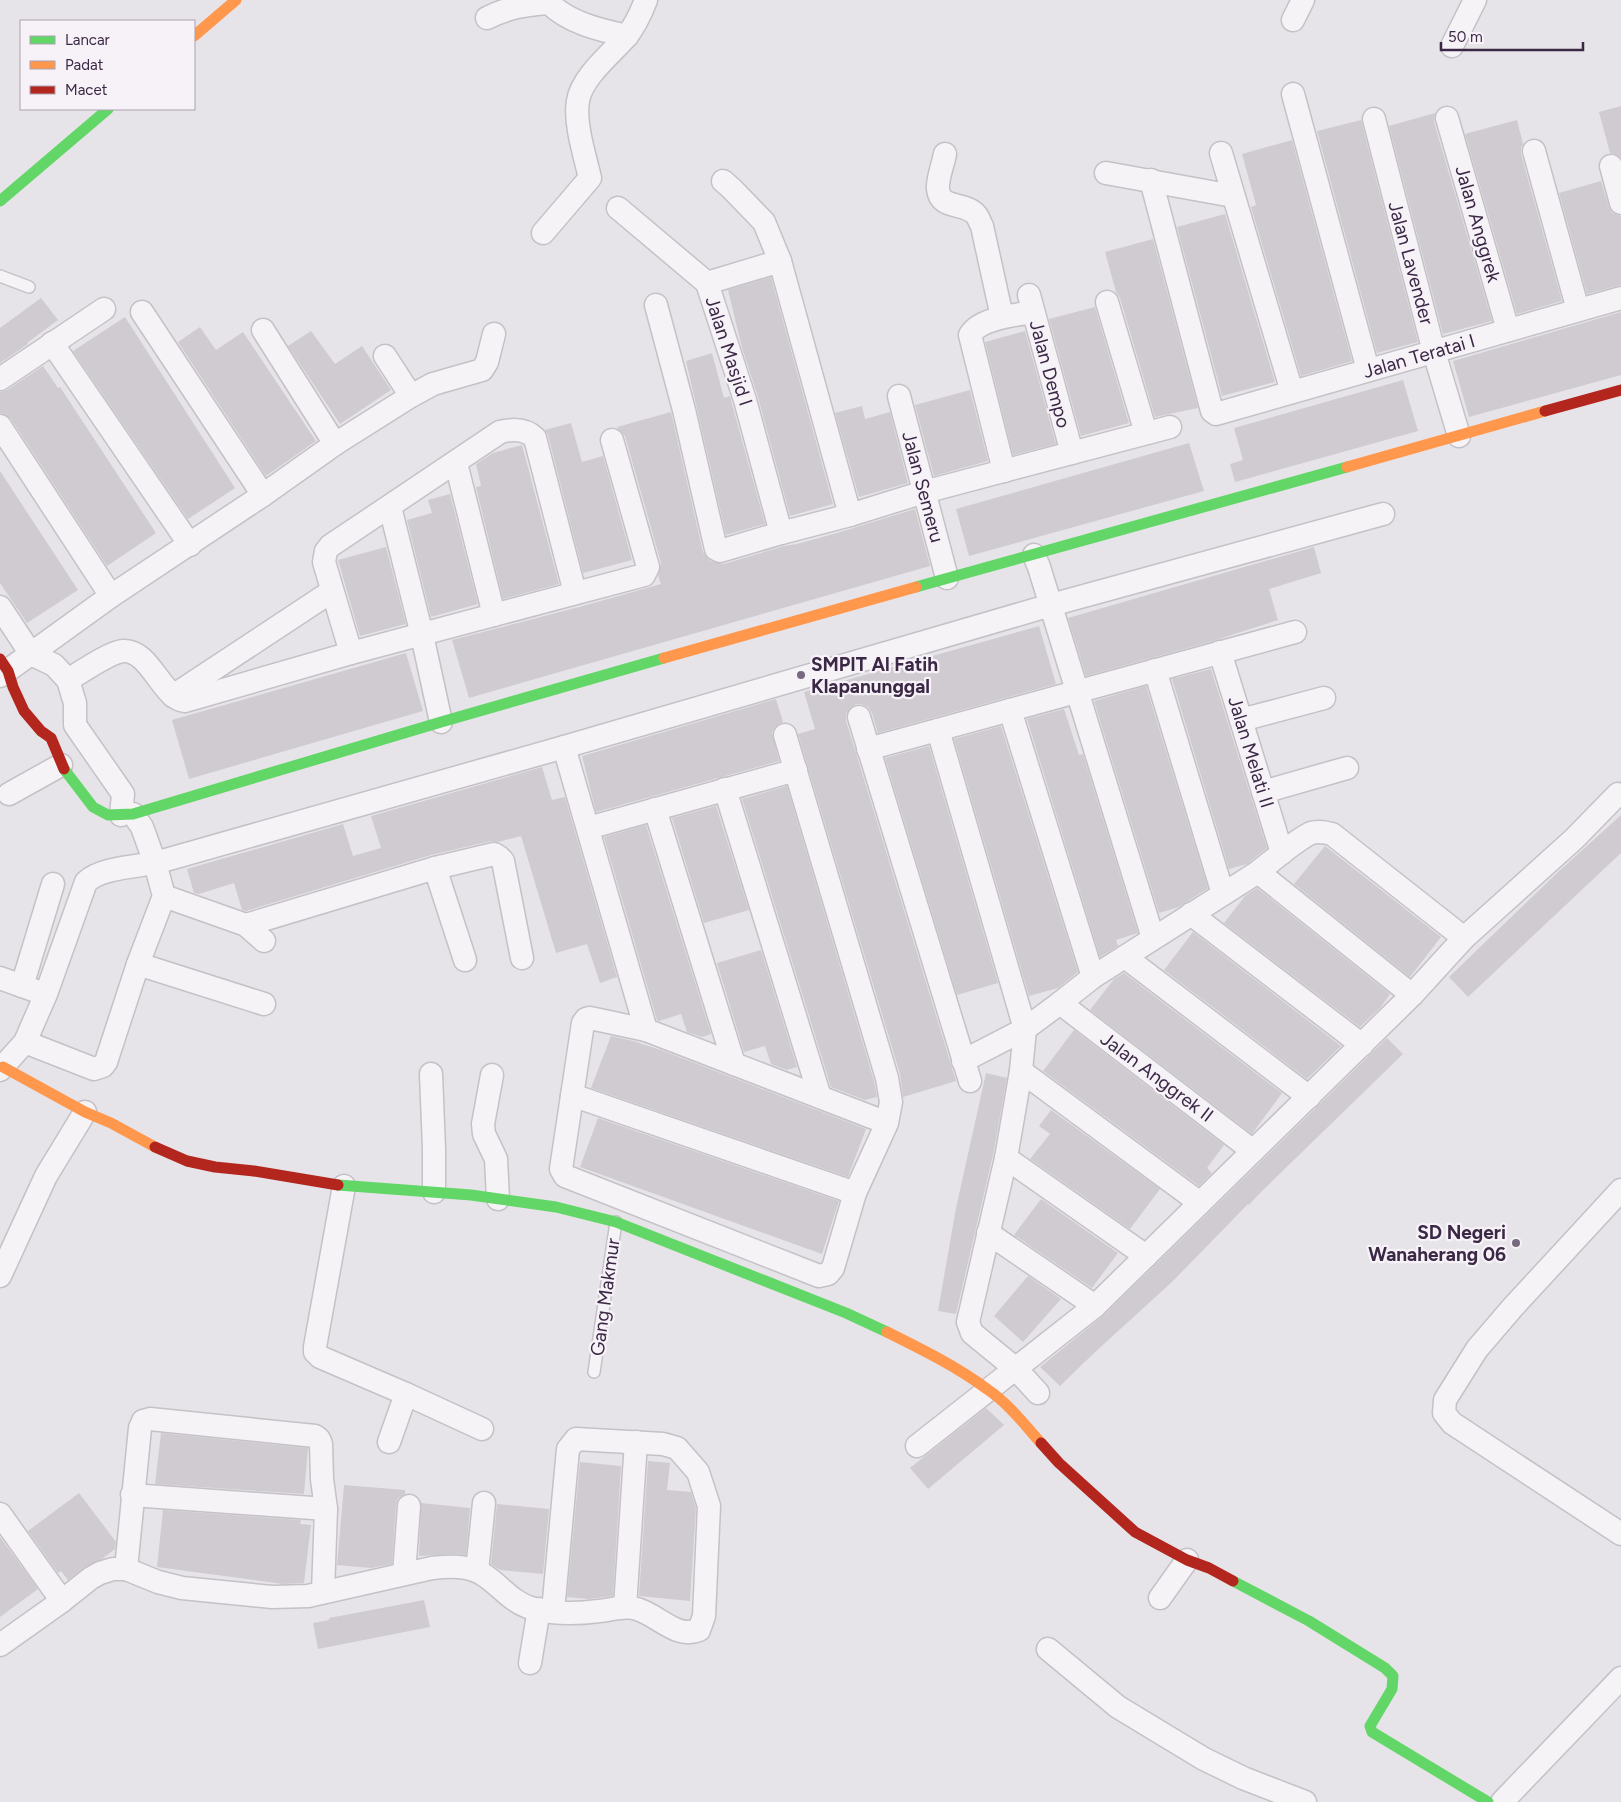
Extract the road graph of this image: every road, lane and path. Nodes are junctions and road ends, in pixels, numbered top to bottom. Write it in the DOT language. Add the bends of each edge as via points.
graph roads {
  1 [pos="236,0"];
  2 [pos="646,0"];
  3 [pos="1303,0"];
  4 [pos="1475,0"];
  5 [pos="550,2"];
  6 [pos="487,18"];
  7 [pos="1293,20"];
  8 [pos="195,35"];
  9 [pos="627,36"];
  10 [pos="1452,46"];
  11 [pos="1293,94"];
  12 [pos="107,110"];
  13 [pos="1448,118"];
  14 [pos="1374,119"];
  15 [pos="1534,150"];
  16 [pos="1220,153"];
  17 [pos="945,154"];
  18 [pos="1611,166"];
  19 [pos="1106,173"];
  20 [pos="1151,180"];
  21 [pos="723,182"];
  22 [pos="1233,196"];
  23 [pos="0,201"];
  24 [pos="1621,202"];
  25 [pos="618,208"];
  26 [pos="543,233"];
  27 [pos="780,261"];
  28 [pos="0,276"];
  29 [pos="707,283"];
  30 [pos="29,287"];
  31 [pos="1621,298"];
  32 [pos="1107,302"];
  33 [pos="656,306"];
  34 [pos="104,309"];
  35 [pos="1578,310"];
  36 [pos="142,312"];
  37 [pos="1002,316"];
  38 [pos="264,330"];
  39 [pos="1508,330"];
  40 [pos="494,334"];
  41 [pos="52,343"];
  42 [pos="1434,352"];
  43 [pos="385,356"];
  44 [pos="1368,370"];
  45 [pos="0,379"];
  46 [pos="1621,390"];
  47 [pos="1292,392"];
  48 [pos="411,396"];
  49 [pos="899,396"];
  50 [pos="0,426"];
  51 [pos="1170,427"];
  52 [pos="1146,433"];
  53 [pos="1459,436"];
  54 [pos="612,440"];
  55 [pos="335,444"];
  56 [pos="1072,453"];
  57 [pos="456,462"];
  58 [pos="1004,471"];
  59 [pos="924,492"];
  60 [pos="263,495"];
  61 [pos="390,507"];
  62 [pos="1383,514"];
  63 [pos="850,515"];
  64 [pos="781,532"];
  65 [pos="190,544"];
  66 [pos="1037,561"];
  67 [pos="947,578"];
  68 [pos="332,591"];
  69 [pos="575,593"];
  70 [pos="111,596"];
  71 [pos="1048,597"];
  72 [pos="0,607"];
  73 [pos="494,615"];
  74 [pos="1295,632"];
  75 [pos="422,635"];
  76 [pos="1220,652"];
  77 [pos="351,653"];
  78 [pos="31,654"];
  79 [pos="3,668"];
  80 [pos="1155,670"];
  81 [pos="68,680"];
  82 [pos="1077,691"];
  83 [pos="173,696"];
  84 [pos="1324,698"];
  85 [pos="1010,710"];
  86 [pos="859,718"];
  87 [pos="1241,720"];
  88 [pos="441,722"];
  89 [pos="76,725"];
  90 [pos="938,730"];
  91 [pos="785,735"];
  92 [pos="51,738"];
  93 [pos="564,747"];
  94 [pos="868,749"];
  95 [pos="61,764"];
  96 [pos="1347,768"];
  97 [pos="796,770"];
  98 [pos="725,789"];
  99 [pos="1263,792"];
  100 [pos="9,794"];
  101 [pos="1618,794"];
  102 [pos="655,809"];
  103 [pos="132,819"];
  104 [pos="588,828"];
  105 [pos="1282,853"];
  106 [pos="152,856"];
  107 [pos="435,868"];
  108 [pos="1258,872"];
  109 [pos="53,884"];
  110 [pos="1223,894"];
  111 [pos="164,896"];
  112 [pos="1190,914"];
  113 [pos="246,925"];
  114 [pos="1153,938"];
  115 [pos="1464,938"];
  116 [pos="264,941"];
  117 [pos="1124,956"];
  118 [pos="522,958"];
  119 [pos="464,960"];
  120 [pos="138,964"];
  121 [pos="1093,977"];
  122 [pos="0,978"];
  123 [pos="22,986"];
  124 [pos="46,994"];
  125 [pos="1412,995"];
  126 [pos="1060,1003"];
  127 [pos="264,1004"];
  128 [pos="1025,1029"];
  129 [pos="646,1030"];
  130 [pos="25,1042"];
  131 [pos="1362,1045"];
  132 [pos="734,1064"];
  133 [pos="1,1069"];
  134 [pos="1021,1071"];
  135 [pos="431,1074"];
  136 [pos="492,1075"];
  137 [pos="572,1095"];
  138 [pos="820,1097"];
  139 [pos="1308,1097"];
  140 [pos="85,1112"];
  141 [pos="887,1123"];
  142 [pos="1253,1151"];
  143 [pos="1006,1158"];
  144 [pos="344,1186"];
  145 [pos="1621,1190"];
  146 [pos="434,1192"];
  147 [pos="855,1193"];
  148 [pos="498,1199"];
  149 [pos="1200,1203"];
  150 [pos="616,1222"];
  151 [pos="988,1233"];
  152 [pos="1146,1256"];
  153 [pos="0,1276"];
  154 [pos="1095,1306"];
  155 [pos="1016,1369"];
  156 [pos="594,1372"];
  157 [pos="988,1389"];
  158 [pos="1038,1393"];
  159 [pos="406,1394"];
  160 [pos="482,1429"];
  161 [pos="389,1442"];
  162 [pos="636,1442"];
  163 [pos="917,1446"];
  164 [pos="132,1495"];
  165 [pos="484,1503"];
  166 [pos="409,1506"];
  167 [pos="326,1509"];
  168 [pos="0,1514"];
  169 [pos="1621,1534"];
  170 [pos="1187,1560"];
  171 [pos="126,1569"];
  172 [pos="477,1571"];
  173 [pos="404,1574"];
  174 [pos="323,1592"];
  175 [pos="1160,1598"];
  176 [pos="62,1601"];
  177 [pos="625,1607"];
  178 [pos="546,1610"];
  179 [pos="2,1640"];
  180 [pos="1048,1649"];
  181 [pos="530,1664"];
  182 [pos="1621,1678"];
  183 [pos="1305,1802"];
  184 [pos="1500,1802"];
  1 -- 8 [label="street"];
  2 -- 9 [label="street" via="640,18"];
  3 -- 7 [label="street"];
  4 -- 10 [label="street"];
  5 -- 6 [label="street" via="520,6"];
  5 -- 9 [label="street" via="559,13"];
  9 -- 26 [label="street" via="595,72 578,101 577,117 590,178"];
  11 -- 44 [label="street"];
  12 -- 23 [label="street"];
  13 -- 39 [label="street, Jalan Anggrek"];
  14 -- 42 [label="street, Jalan Lavender"];
  15 -- 35 [label="street"];
  16 -- 22 [label="street"];
  17 -- 37 [label="street" via="937,187 940,197 944,202 968,208 982,226"];
  18 -- 24 [label="street"];
  19 -- 20 [label="street"];
  20 -- 22 [label="street"];
  20 -- 47 [label="street, Jalan Teratai I" via="1212,410 1216,414"];
  21 -- 27 [label="street" via="764,222"];
  22 -- 47 [label="street"];
  25 -- 29 [label="street, Jalan Masjid I"];
  27 -- 29 [label="street"];
  27 -- 63 [label="street"];
  28 -- 30 [label="lane"];
  29 -- 64 [label="street, Jalan Masjid I" via="745,400"];
  31 -- 35 [label="street, Jalan Teratai I"];
  32 -- 52 [label="street"];
  33 -- 64 [label="street" via="716,549 724,551"];
  34 -- 41 [label="street"];
  35 -- 39 [label="street, Jalan Teratai I"];
  36 -- 60 [label="street"];
  37 -- 56 [label="street, Jalan Dempo" via="1031,304"];
  37 -- 58 [label="street" via="976,328 970,335"];
  38 -- 55 [label="street"];
  39 -- 42 [label="street, Jalan Teratai I"];
  40 -- 48 [label="street" via="491,351 482,370 433,384"];
  41 -- 45 [label="street"];
  41 -- 65 [label="street"];
  42 -- 44 [label="street, Jalan Teratai I"];
  42 -- 53 [label="street, Jalan Lavender"];
  43 -- 48 [label="street"];
  44 -- 47 [label="street, Jalan Teratai I"];
  46 -- 53 [label="street"];
  48 -- 55 [label="street"];
  49 -- 59 [label="street, Jalan Semeru"];
  50 -- 70 [label="street"];
  51 -- 52 [label="street"];
  52 -- 56 [label="street"];
  53 -- 66 [label="street"];
  54 -- 69 [label="street" via="648,569 644,575"];
  55 -- 60 [label="street"];
  56 -- 58 [label="street"];
  57 -- 61 [label="street"];
  57 -- 69 [label="street" via="500,432 527,432 534,438"];
  57 -- 73 [label="street"];
  58 -- 59 [label="street"];
  59 -- 63 [label="street"];
  59 -- 67 [label="street, Jalan Semeru"];
  60 -- 65 [label="street"];
  61 -- 68 [label="street" via="326,551 324,562"];
  61 -- 75 [label="street"];
  62 -- 71 [label="street"];
  63 -- 64 [label="street"];
  65 -- 70 [label="street"];
  66 -- 67 [label="street"];
  66 -- 71 [label="street"];
  67 -- 88 [label="street"];
  68 -- 77 [label="street"];
  68 -- 83 [label="street"];
  69 -- 73 [label="street"];
  70 -- 78 [label="street"];
  71 -- 82 [label="street"];
  71 -- 93 [label="street"];
  72 -- 78 [label="street"];
  73 -- 75 [label="street"];
  74 -- 76 [label="street"];
  75 -- 77 [label="street"];
  75 -- 88 [label="street"];
  76 -- 80 [label="street"];
  76 -- 87 [label="street, Jalan Melati II"];
  77 -- 83 [label="street" via="191,700 181,701"];
  78 -- 79 [label="street"];
  78 -- 81 [label="street" via="54,665"];
  79 -- 92 [label="street" via="24,711"];
  80 -- 82 [label="street"];
  80 -- 110 [label="street"];
  81 -- 83 [label="street" via="124,651 137,655"];
  81 -- 89 [label="street" via="75,703"];
  82 -- 85 [label="street"];
  82 -- 114 [label="street"];
  84 -- 87 [label="street"];
  85 -- 90 [label="street"];
  85 -- 121 [label="street"];
  86 -- 94 [label="street"];
  87 -- 99 [label="street, Jalan Melati II"];
  88 -- 103 [label="street"];
  89 -- 92 [label="street"];
  89 -- 103 [label="street" via="123,794"];
  90 -- 94 [label="street"];
  90 -- 128 [label="street"];
  91 -- 97 [label="street"];
  92 -- 95 [label="street"];
  93 -- 104 [label="street"];
  93 -- 106 [label="street"];
  94 -- 128 [label="street" via="966,1071"];
  95 -- 100 [label="street"];
  95 -- 103 [label="street" via="93,807 108,815"];
  96 -- 99 [label="street"];
  97 -- 98 [label="street"];
  97 -- 141 [label="street" via="887,1078 891,1102"];
  98 -- 102 [label="street"];
  98 -- 138 [label="street"];
  99 -- 105 [label="street, Jalan Melati II"];
  101 -- 115 [label="street" via="1574,839"];
  102 -- 104 [label="street"];
  102 -- 132 [label="street"];
  103 -- 106 [label="street"];
  104 -- 129 [label="street"];
  105 -- 108 [label="street"];
  105 -- 115 [label="street" via="1312,833 1332,834"];
  106 -- 111 [label="street"];
  106 -- 124 [label="street" via="92,876 86,882"];
  107 -- 113 [label="street"];
  107 -- 118 [label="street" via="487,855 499,857 503,862"];
  107 -- 119 [label="street"];
  108 -- 110 [label="street"];
  108 -- 125 [label="street"];
  109 -- 123 [label="street"];
  110 -- 112 [label="street"];
  111 -- 113 [label="street"];
  111 -- 120 [label="street"];
  112 -- 114 [label="street"];
  112 -- 131 [label="street"];
  113 -- 116 [label="street"];
  114 -- 117 [label="street"];
  115 -- 125 [label="street"];
  117 -- 121 [label="street"];
  117 -- 139 [label="street"];
  120 -- 127 [label="street"];
  120 -- 130 [label="street" via="104,1066 94,1069"];
  121 -- 126 [label="street"];
  122 -- 123 [label="street"];
  123 -- 124 [label="street"];
  124 -- 130 [label="street"];
  125 -- 131 [label="street"];
  126 -- 128 [label="street"];
  126 -- 142 [label="street, Jalan Anggrek II"];
  128 -- 134 [label="street"];
  129 -- 132 [label="street"];
  129 -- 137 [label="street" via="586,1018"];
  130 -- 133 [label="street"];
  131 -- 139 [label="street"];
  132 -- 138 [label="street"];
  133 -- 140 [label="street"];
  134 -- 143 [label="street"];
  134 -- 149 [label="street"];
  135 -- 146 [label="street"];
  136 -- 148 [label="street" via="483,1124 484,1134 496,1159"];
  137 -- 147 [label="street"];
  137 -- 147 [label="street" via="561,1169 565,1176 819,1276 828,1274 833,1268"];
  138 -- 141 [label="street"];
  139 -- 142 [label="street"];
  140 -- 144 [label="street" via="187,1161"];
  140 -- 153 [label="street" via="46,1176"];
  141 -- 147 [label="street"];
  142 -- 149 [label="street"];
  143 -- 151 [label="street"];
  143 -- 152 [label="street"];
  144 -- 146 [label="street"];
  144 -- 159 [label="street" via="315,1352"];
  145 -- 169 [label="street" via="1512,1307 1477,1349 1444,1400 1444,1413 1452,1423"];
  146 -- 148 [label="street"];
  148 -- 150 [label="street" via="556,1207"];
  149 -- 152 [label="street"];
  150 -- 156 [label="lane, Gang Makmur"];
  150 -- 157 [label="street" via="846,1313 928,1352"];
  151 -- 154 [label="street"];
  151 -- 155 [label="street" via="969,1327"];
  152 -- 154 [label="street"];
  154 -- 155 [label="street"];
  155 -- 157 [label="street"];
  155 -- 158 [label="street"];
  157 -- 163 [label="street"];
  157 -- 170 [label="street" via="1059,1463 1135,1532"];
  159 -- 160 [label="street"];
  159 -- 161 [label="street"];
  162 -- 177 [label="street"];
  162 -- 177 [label="street" via="677,1448 698,1472 709,1506 704,1616 699,1630 693,1633 664,1624 644,1611"];
  162 -- 178 [label="street" via="576,1439 568,1449"];
  164 -- 167 [label="street"];
  164 -- 167 [label="street" via="140,1428 143,1421 150,1419 315,1436 321,1444"];
  164 -- 171 [label="street"];
  165 -- 172 [label="street"];
  166 -- 173 [label="street"];
  167 -- 174 [label="street"];
  168 -- 176 [label="street"];
  170 -- 175 [label="street"];
  170 -- 184 [label="street" via="1209,1568 1309,1621 1386,1668 1393,1676 1392,1689 1370,1726 1372,1732"];
  171 -- 174 [label="street" via="169,1586 219,1592 272,1597 308,1596"];
  171 -- 176 [label="street" via="100,1573"];
  172 -- 173 [label="street" via="446,1567"];
  172 -- 178 [label="street" via="510,1598 529,1607"];
  173 -- 174 [label="street"];
  176 -- 179 [label="street"];
  177 -- 178 [label="street" via="586,1613"];
  178 -- 181 [label="street"];
  180 -- 183 [label="street" via="1118,1708 1204,1760"];
  182 -- 184 [label="street"];
}
